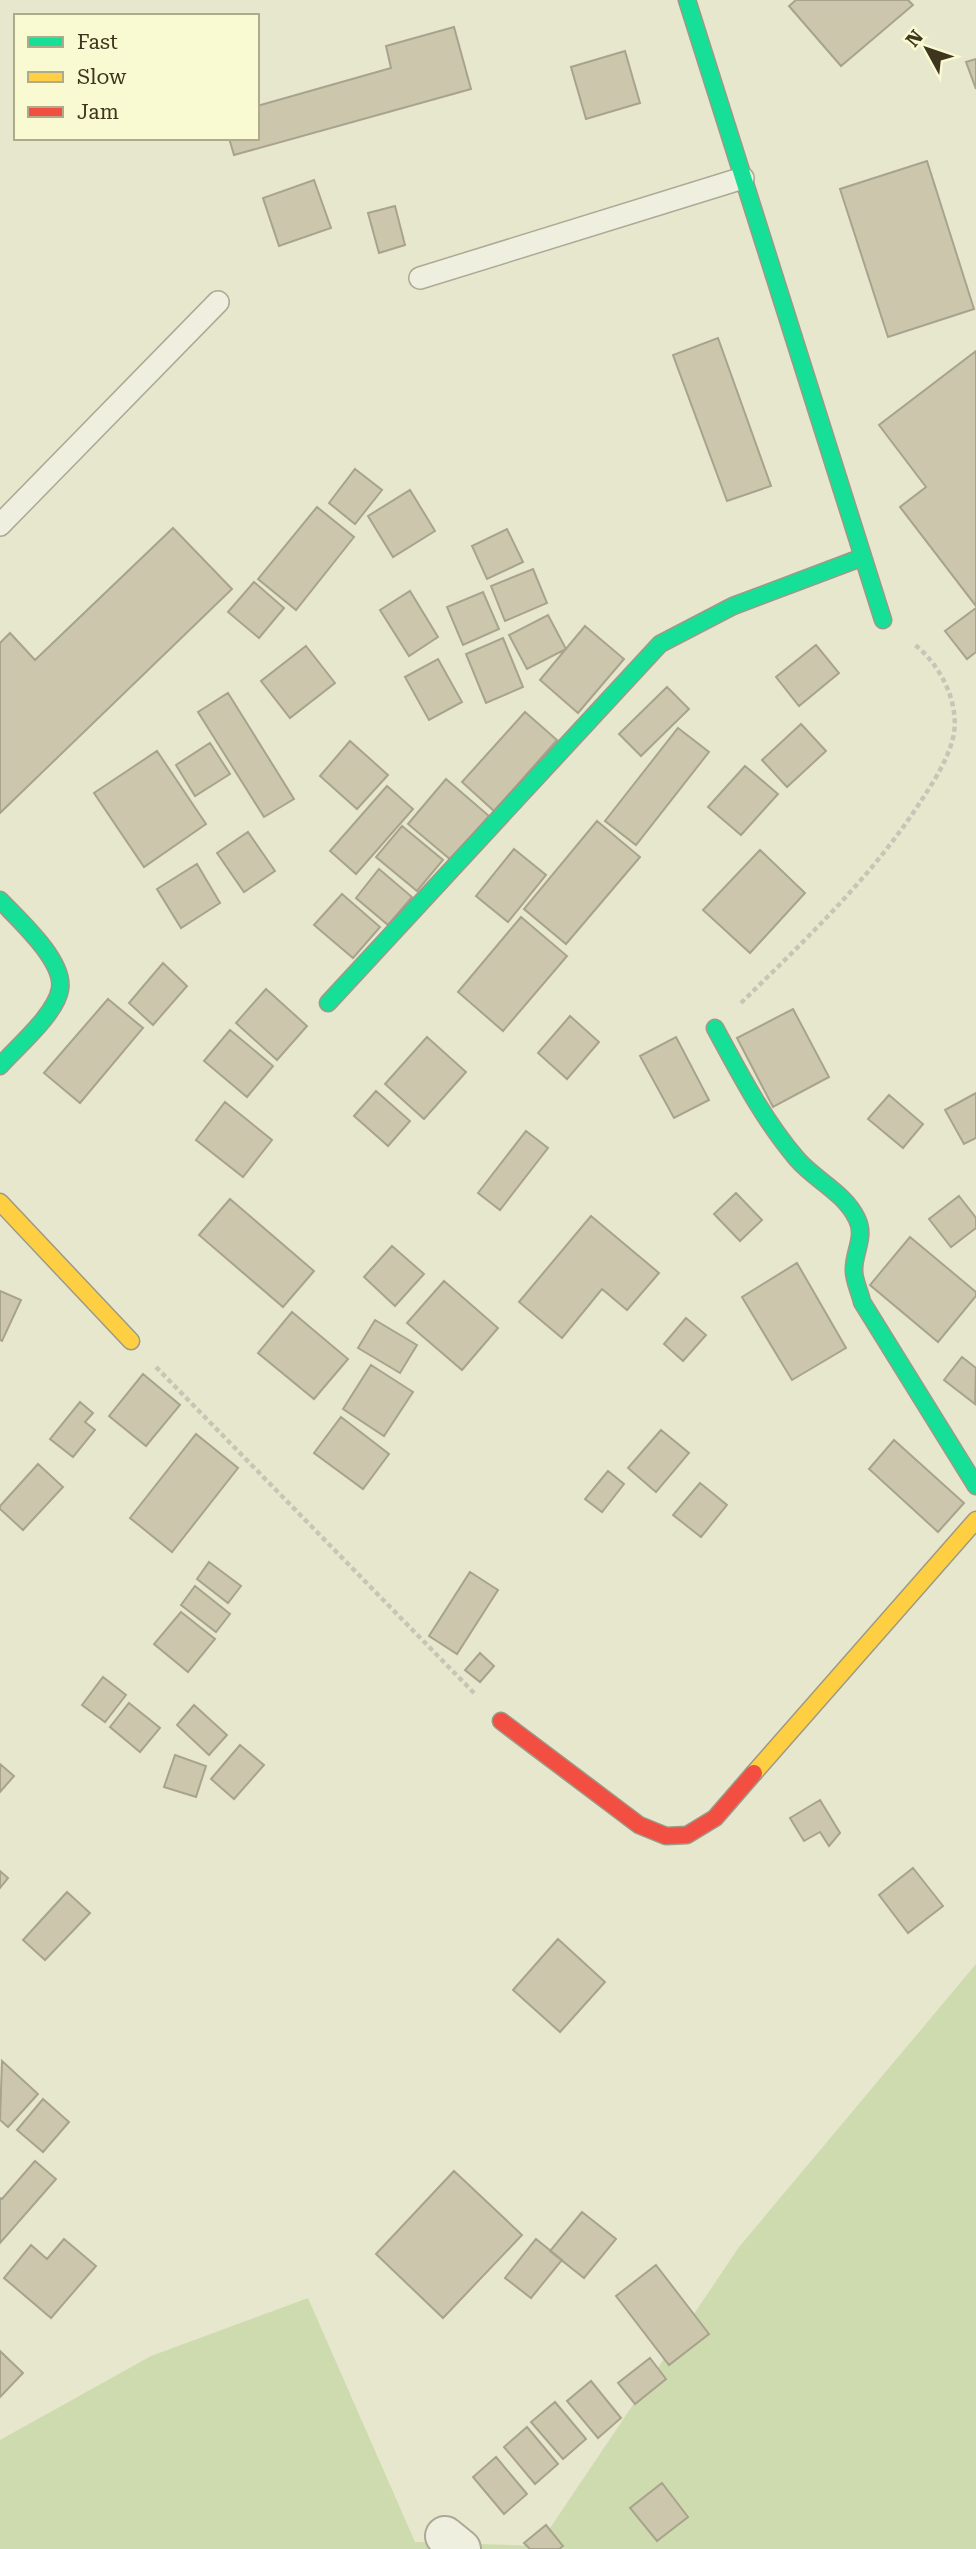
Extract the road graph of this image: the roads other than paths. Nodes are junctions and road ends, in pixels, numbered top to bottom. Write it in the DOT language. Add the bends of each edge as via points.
graph roads {
  1 [pos="687,0"];
  2 [pos="743,178"];
  3 [pos="420,278"];
  4 [pos="218,302"];
  5 [pos="0,525"];
  6 [pos="863,557"];
  7 [pos="883,620"];
  8 [pos="0,900"];
  9 [pos="328,1003"];
  10 [pos="715,1028"];
  11 [pos="0,1066"];
  12 [pos="0,1202"];
  13 [pos="131,1341"];
  14 [pos="976,1486"];
  15 [pos="976,1520"];
  16 [pos="501,1721"];
  1 -- 2 [label="street"];
  2 -- 3 [label="lane"];
  2 -- 6 [label="street"];
  4 -- 5 [label="lane"];
  6 -- 7 [label="street"];
  6 -- 9 [label="street" via="718,612 660,644"];
  8 -- 11 [label="street" via="58,968 61,986 57,1000"];
  10 -- 14 [label="street" via="778,1136 858,1220 861,1235 854,1271 862,1302"];
  12 -- 13 [label="street"];
  15 -- 16 [label="street" via="716,1818 687,1835 666,1836 639,1825"];
}
